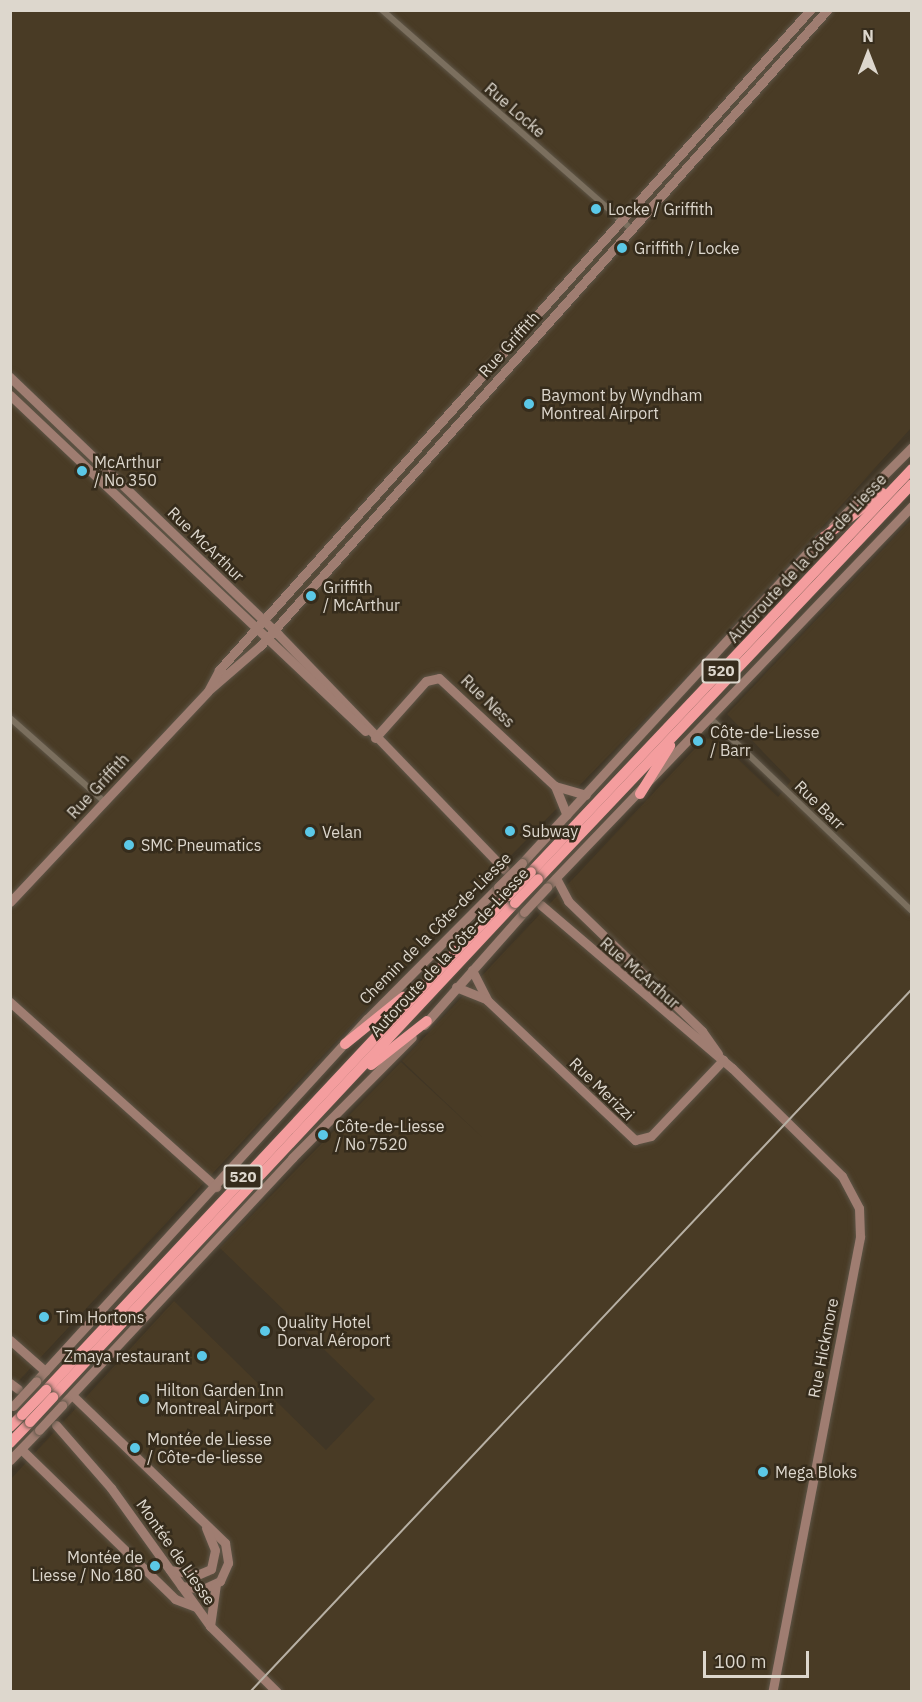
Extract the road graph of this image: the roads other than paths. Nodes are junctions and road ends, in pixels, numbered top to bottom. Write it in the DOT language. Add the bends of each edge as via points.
graph roads {
  1 [pos="382,10"];
  2 [pos="810,10"];
  3 [pos="827,10"];
  4 [pos="621,222"];
  5 [pos="631,229"];
  6 [pos="540,312"];
  7 [pos="549,320"];
  8 [pos="504,353"];
  9 [pos="513,361"];
  10 [pos="10,377"];
  11 [pos="10,395"];
  12 [pos="912,447"];
  13 [pos="912,468"];
  14 [pos="912,484"];
  15 [pos="912,506"];
  16 [pos="820,540"];
  17 [pos="264,620"];
  18 [pos="274,630"];
  19 [pos="255,631"];
  20 [pos="265,640"];
  21 [pos="208,691"];
  22 [pos="10,718"];
  23 [pos="710,718"];
  24 [pos="682,727"];
  25 [pos="375,738"];
  26 [pos="555,786"];
  27 [pos="640,794"];
  28 [pos="586,795"];
  29 [pos="105,802"];
  30 [pos="567,815"];
  31 [pos="504,870"];
  32 [pos="534,875"];
  33 [pos="556,878"];
  34 [pos="511,899"];
  35 [pos="10,902"];
  36 [pos="541,905"];
  37 [pos="912,911"];
  38 [pos="441,966"];
  39 [pos="472,969"];
  40 [pos="456,987"];
  41 [pos="487,1000"];
  42 [pos="10,1002"];
  43 [pos="427,1021"];
  44 [pos="345,1044"];
  45 [pos="723,1060"];
  46 [pos="329,1100"];
  47 [pos="216,1187"];
  48 [pos="10,1340"];
  49 [pos="45,1371"];
  50 [pos="49,1393"];
  51 [pos="72,1395"];
  52 [pos="12,1408"];
  53 [pos="26,1418"];
  54 [pos="56,1425"];
  55 [pos="10,1427"];
  56 [pos="10,1443"];
  57 [pos="21,1449"];
  58 [pos="10,1460"];
  59 [pos="205,1526"];
  60 [pos="170,1570"];
  61 [pos="216,1584"];
  62 [pos="181,1586"];
  63 [pos="196,1607"];
  64 [pos="210,1626"];
  65 [pos="277,1692"];
  66 [pos="772,1692"];
  1 -- 4 [label="street, Rue Locke"];
  2 -- 4 [label="street, Rue Griffith"];
  3 -- 5 [label="street, Rue Griffith"];
  4 -- 5 [label="street, Rue Locke"];
  4 -- 6 [label="street, Rue Griffith"];
  5 -- 7 [label="street, Rue Griffith"];
  6 -- 7 [label="street"];
  6 -- 8 [label="street, Rue Griffith"];
  7 -- 9 [label="street, Rue Griffith"];
  8 -- 9 [label="street"];
  8 -- 17 [label="street, Rue Griffith"];
  9 -- 18 [label="street, Rue Griffith"];
  10 -- 17 [label="street, Rue McArthur"];
  11 -- 19 [label="street, Rue McArthur"];
  12 -- 16 [label="street, Chemin de la Côte-de-Liesse"];
  13 -- 16 [label="highway"];
  13 -- 32 [label="highway, Autoroute de la Côte-de-Liesse / 520"];
  14 -- 24 [label="highway, Autoroute de la Côte-de-Liesse / 520"];
  15 -- 23 [label="street"];
  16 -- 28 [label="street, Chemin de la Côte-de-Liesse"];
  17 -- 18 [label="street, Rue McArthur"];
  17 -- 19 [label="street, Rue Griffith"];
  18 -- 20 [label="street, Rue Griffith"];
  18 -- 25 [label="street, Rue McArthur"];
  19 -- 20 [label="street, Rue McArthur"];
  19 -- 21 [label="street, Rue Griffith"];
  20 -- 21 [label="street, Rue Griffith" via="228,679"];
  20 -- 25 [label="street, Rue McArthur"];
  21 -- 29 [label="street, Rue Griffith"];
  22 -- 29 [label="street"];
  23 -- 27 [label="street"];
  23 -- 37 [label="street, Rue Barr"];
  24 -- 27 [label="highway"];
  24 -- 32 [label="highway, Autoroute de la Côte-de-Liesse / 520"];
  25 -- 26 [label="street, Rue Ness" via="426,681 439,678"];
  25 -- 31 [label="street, Rue McArthur"];
  26 -- 28 [label="street, Rue Ness"];
  26 -- 30 [label="street, Rue Ness"];
  27 -- 33 [label="street"];
  28 -- 30 [label="street, Chemin de la Côte-de-Liesse"];
  29 -- 35 [label="street, Rue Griffith"];
  30 -- 44 [label="street, Chemin de la Côte-de-Liesse, bridge"];
  32 -- 34 [label="highway, Autoroute de la Côte-de-Liesse / 520, bridge"];
  33 -- 39 [label="street, bridge"];
  33 -- 45 [label="street" via="568,901 702,1031"];
  34 -- 38 [label="highway, Autoroute de la Côte-de-Liesse / 520"];
  34 -- 46 [label="highway, Autoroute de la Côte-de-Liesse / 520"];
  36 -- 45 [label="street, Rue McArthur"];
  38 -- 44 [label="highway"];
  38 -- 50 [label="highway, Autoroute de la Côte-de-Liesse / 520"];
  39 -- 40 [label="street"];
  39 -- 41 [label="street, Rue Merizzi"];
  40 -- 41 [label="street, Rue Merizzi"];
  40 -- 43 [label="street"];
  41 -- 45 [label="street, Rue Merizzi" via="638,1141 651,1136"];
  42 -- 47 [label="street"];
  43 -- 46 [label="highway"];
  43 -- 51 [label="street"];
  44 -- 47 [label="street, Chemin de la Côte-de-Liesse"];
  45 -- 66 [label="street, Rue Hickmore" via="842,1176 860,1220"];
  46 -- 50 [label="highway, Autoroute de la Côte-de-Liesse / 520"];
  47 -- 49 [label="street, Chemin de la Côte-de-Liesse"];
  48 -- 49 [label="street"];
  49 -- 52 [label="street, Chemin de la Côte-de-Liesse, bridge"];
  50 -- 53 [label="highway, Autoroute de la Côte-de-Liesse / 520, bridge"];
  51 -- 57 [label="street, bridge"];
  51 -- 59 [label="street"];
  53 -- 55 [label="highway, Autoroute de la Côte-de-Liesse / 520"];
  53 -- 56 [label="highway, Autoroute de la Côte-de-Liesse / 520"];
  54 -- 60 [label="street, Montée de Liesse" via="101,1474"];
  57 -- 58 [label="street"];
  57 -- 63 [label="street" via="178,1601"];
  59 -- 60 [label="street" via="215,1547 213,1566 199,1575"];
  59 -- 61 [label="street" via="228,1552 226,1571"];
  60 -- 62 [label="street, Montée de Liesse"];
  61 -- 62 [label="street"];
  61 -- 64 [label="street"];
  62 -- 63 [label="street, Montée de Liesse"];
  63 -- 64 [label="street, Montée de Liesse"];
  64 -- 65 [label="street, Montée de Liesse"];
}
